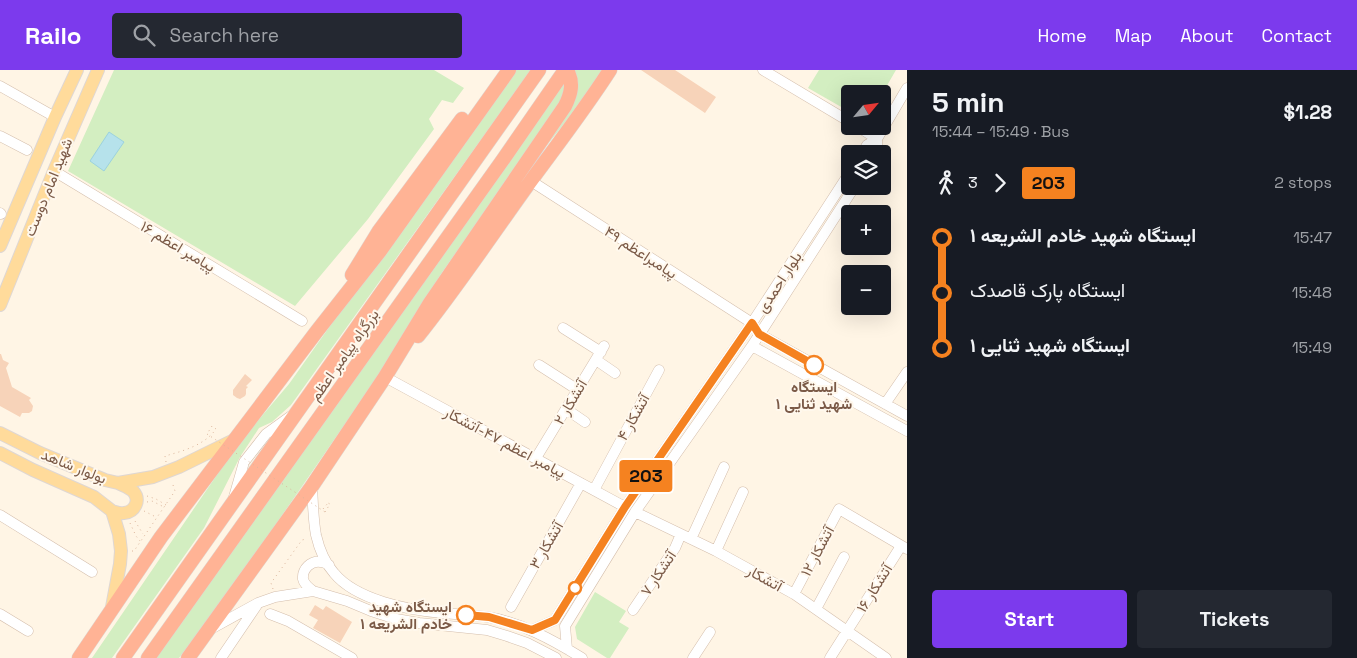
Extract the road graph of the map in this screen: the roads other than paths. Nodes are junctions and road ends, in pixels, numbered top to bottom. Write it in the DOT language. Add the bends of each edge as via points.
graph roads {
  1 [pos="77,70"];
  2 [pos="98,70"];
  3 [pos="498,70"];
  4 [pos="508,70"];
  5 [pos="539,70"];
  6 [pos="566,70"];
  7 [pos="610,70"];
  8 [pos="764,70"];
  9 [pos="0,86"];
  10 [pos="907,88"];
  11 [pos="55,117"];
  12 [pos="841,117"];
  13 [pos="871,135"];
  14 [pos="0,136"];
  15 [pos="877,139"];
  16 [pos="867,145"];
  17 [pos="877,145"];
  18 [pos="27,150"];
  19 [pos="54,171"];
  20 [pos="531,181"];
  21 [pos="841,186"];
  22 [pos="849,195"];
  23 [pos="0,246"];
  24 [pos="0,305"];
  25 [pos="302,321"];
  26 [pos="752,323"];
  27 [pos="563,328"];
  28 [pos="317,331"];
  29 [pos="759,334"];
  30 [pos="752,346"];
  31 [pos="600,353"];
  32 [pos="539,365"];
  33 [pos="659,370"];
  34 [pos="907,372"];
  35 [pos="615,373"];
  36 [pos="385,377"];
  37 [pos="578,390"];
  38 [pos="886,404"];
  39 [pos="566,409"];
  40 [pos="907,416"];
  41 [pos="585,422"];
  42 [pos="907,431"];
  43 [pos="0,433"];
  44 [pos="234,440"];
  45 [pos="0,453"];
  46 [pos="536,458"];
  47 [pos="724,466"];
  48 [pos="118,483"];
  49 [pos="581,483"];
  50 [pos="312,486"];
  51 [pos="594,490"];
  52 [pos="743,492"];
  53 [pos="625,507"];
  54 [pos="112,511"];
  55 [pos="635,512"];
  56 [pos="0,516"];
  57 [pos="681,534"];
  58 [pos="691,539"];
  59 [pos="904,547"];
  60 [pos="716,551"];
  61 [pos="844,557"];
  62 [pos="328,565"];
  63 [pos="92,572"];
  64 [pos="313,592"];
  65 [pos="794,594"];
  66 [pos="258,603"];
  67 [pos="112,607"];
  68 [pos="511,607"];
  69 [pos="816,609"];
  70 [pos="633,610"];
  71 [pos="0,614"];
  72 [pos="270,614"];
  73 [pos="555,620"];
  74 [pos="565,626"];
  75 [pos="532,630"];
  76 [pos="209,631"];
  77 [pos="847,631"];
  78 [pos="28,632"];
  79 [pos="710,632"];
  80 [pos="568,649"];
  81 [pos="542,654"];
  82 [pos="79,658"];
  83 [pos="123,658"];
  84 [pos="148,658"];
  85 [pos="188,658"];
  86 [pos="198,658"];
  87 [pos="221,658"];
  88 [pos="352,658"];
  89 [pos="556,658"];
  90 [pos="582,658"];
  91 [pos="693,658"];
  92 [pos="830,658"];
  93 [pos="886,658"];
  1 -- 11 [label="main road, شهید امام دوست"];
  2 -- 19 [label="main road, شهید امام دوست"];
  3 -- 28 [label="highway" via="379,231"];
  4 -- 28 [label="highway" via="380,250"];
  5 -- 83 [label="highway, بزرگراه پیامبر اعظم"];
  6 -- 36 [label="highway" via="572,86 570,97 430,303"];
  6 -- 84 [label="highway, بزرگراه پیامبر اعظم"];
  7 -- 20 [label="highway"];
  8 -- 12 [label="street"];
  9 -- 11 [label="street"];
  10 -- 15 [label="street"];
  11 -- 23 [label="main road, شهید امام دوست"];
  13 -- 15 [label="street"];
  14 -- 18 [label="street"];
  15 -- 16 [label="street"];
  15 -- 17 [label="street"];
  19 -- 24 [label="main road, شهید امام دوست"];
  19 -- 25 [label="street, پیامبر اعظم ۱۶"];
  20 -- 26 [label="street, پیامبراعظم ۴۹"];
  20 -- 36 [label="highway" via="442,306"];
  21 -- 26 [label="street, بلوار احمدی"];
  22 -- 29 [label="street, بلوار احمدی"];
  26 -- 29 [label="street"];
  26 -- 30 [label="street"];
  26 -- 53 [label="street, بلوار احمدی"];
  27 -- 31 [label="street"];
  28 -- 44 [label="highway"];
  29 -- 30 [label="street, بلوار احمدی"];
  29 -- 38 [label="street"];
  30 -- 42 [label="street"];
  30 -- 55 [label="street, بلوار احمدی"];
  31 -- 35 [label="street"];
  31 -- 37 [label="street, آتشکار ۲"];
  32 -- 37 [label="street"];
  33 -- 51 [label="street, آتشکار ۴"];
  34 -- 38 [label="street"];
  36 -- 46 [label="street, پیامبر اعظم ۴۷-آتشکار"];
  36 -- 50 [label="highway"];
  37 -- 39 [label="street, آتشکار ۲"];
  38 -- 40 [label="street"];
  39 -- 41 [label="street"];
  39 -- 46 [label="street, آتشکار ۲"];
  43 -- 48 [label="main road, بولوار شاهد" via="40,453"];
  44 -- 48 [label="main road, بولوار شاهد" via="153,477"];
  44 -- 67 [label="highway"];
  45 -- 54 [label="main road, بولوار شاهد" via="94,497"];
  46 -- 49 [label="street, پیامبر اعظم ۴۷-آتشکار"];
  47 -- 58 [label="street"];
  48 -- 54 [label="main road" via="132,490 133,507 121,514"];
  49 -- 51 [label="street, پیامبر اعظم ۴۷-آتشکار"];
  49 -- 68 [label="street, آتشکار ۳"];
  50 -- 62 [label="street" via="316,536"];
  50 -- 76 [label="highway"];
  51 -- 53 [label="street, پیامبر اعظم ۴۷-آتشکار"];
  52 -- 60 [label="street"];
  53 -- 73 [label="street, بلوار احمدی"];
  54 -- 67 [label="main road" via="121,551"];
  55 -- 57 [label="street, آتشکار"];
  55 -- 74 [label="street, بلوار احمدی"];
  56 -- 63 [label="street"];
  57 -- 58 [label="street, آتشکار"];
  57 -- 70 [label="street, آتشکار ۷"];
  58 -- 60 [label="street, آتشکار"];
  59 -- 65 [label="street, آتشکار ۱۲" via="839,509"];
  59 -- 77 [label="street, آتشکار ۱۶"];
  60 -- 65 [label="street, آتشکار"];
  61 -- 69 [label="street"];
  62 -- 64 [label="street" via="315,562 304,571 303,579"];
  62 -- 75 [label="street" via="352,589 399,606 489,617"];
  64 -- 66 [label="street" via="275,597"];
  64 -- 81 [label="street" via="396,619 487,630 527,643"];
  65 -- 69 [label="street, آتشکار"];
  66 -- 76 [label="street"];
  66 -- 87 [label="street"];
  67 -- 82 [label="highway"];
  69 -- 77 [label="street, آتشکار"];
  71 -- 78 [label="street"];
  72 -- 88 [label="street" via="288,620"];
  73 -- 74 [label="street"];
  73 -- 75 [label="street"];
  74 -- 80 [label="street"];
  75 -- 80 [label="street"];
  76 -- 85 [label="highway"];
  76 -- 86 [label="highway"];
  77 -- 92 [label="street, آتشکار ۱۶"];
  77 -- 93 [label="street, آتشکار"];
  79 -- 91 [label="street"];
  80 -- 90 [label="street"];
  81 -- 89 [label="street"];
}
